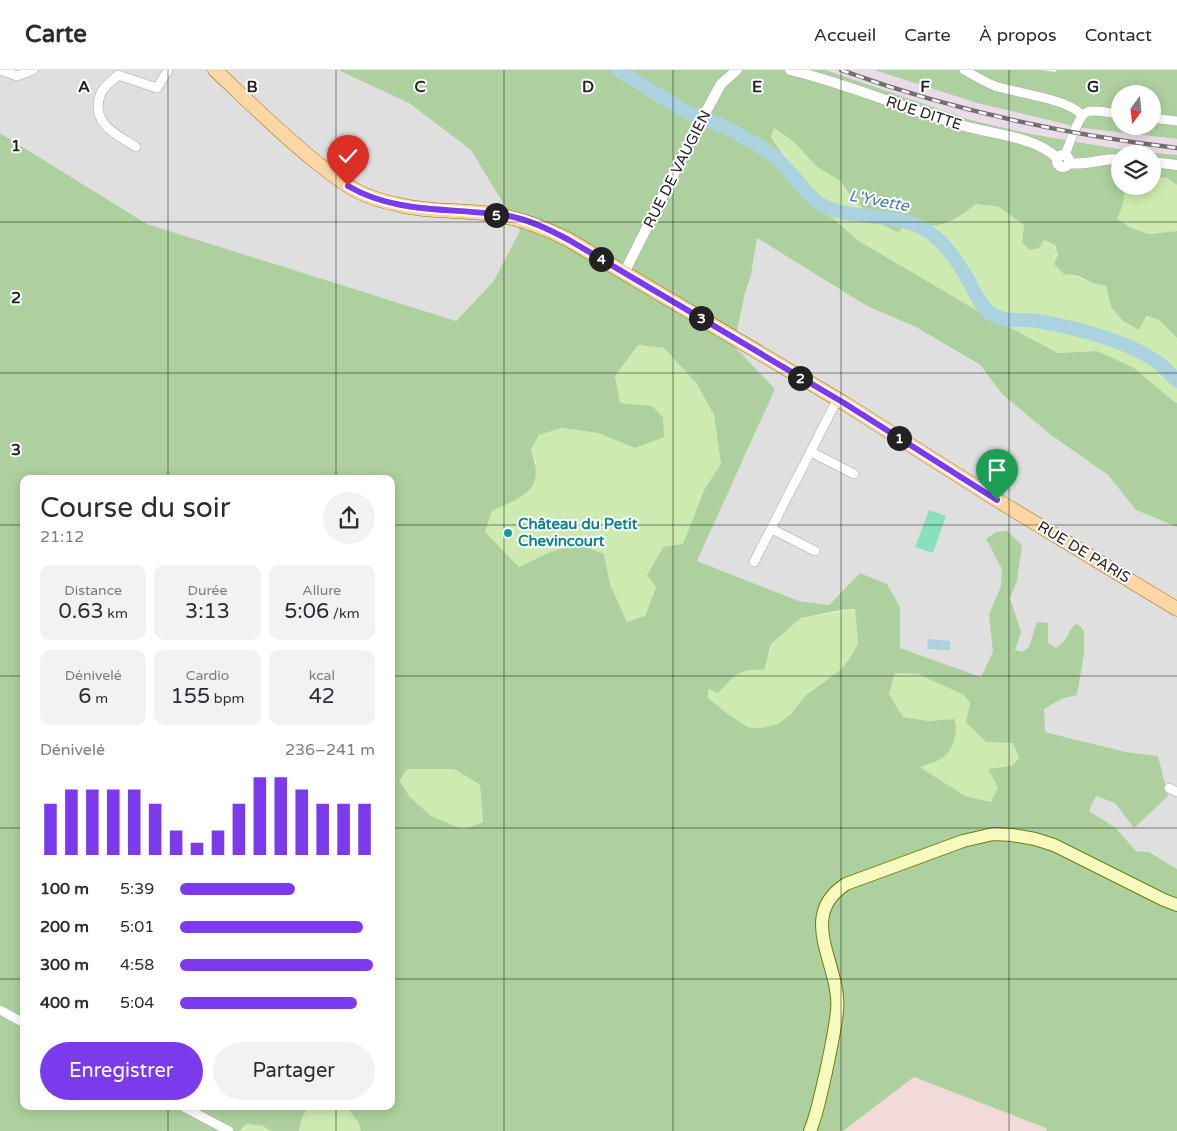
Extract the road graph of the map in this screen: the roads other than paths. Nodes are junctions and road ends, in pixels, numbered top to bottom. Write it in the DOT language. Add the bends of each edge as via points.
graph roads {
  1 [pos="1,70"];
  2 [pos="33,70"];
  3 [pos="168,70"];
  4 [pos="215,70"];
  5 [pos="736,70"];
  6 [pos="790,70"];
  7 [pos="964,70"];
  8 [pos="1111,113"];
  9 [pos="1082,116"];
  10 [pos="1161,119"];
  11 [pos="1177,121"];
  12 [pos="136,147"];
  13 [pos="1064,159"];
  14 [pos="1111,159"];
  15 [pos="1161,163"];
  16 [pos="1177,165"];
  17 [pos="624,273"];
  18 [pos="838,400"];
  19 [pos="811,452"];
  20 [pos="854,474"];
  21 [pos="772,529"];
  22 [pos="814,551"];
  23 [pos="754,562"];
  24 [pos="1177,609"];
  25 [pos="1177,905"];
  26 [pos="0,1010"];
  27 [pos="20,1020"];
  28 [pos="190,1110"];
  29 [pos="229,1131"];
  30 [pos="810,1131"];
  1 -- 2 [label="street" via="17,76"];
  3 -- 12 [label="street" via="156,88 118,75 102,91 98,109 102,123"];
  4 -- 17 [label="main road, RUE DE PARIS" via="294,145 356,190 401,206 484,213 535,224"];
  5 -- 17 [label="street, RUE DE VAUGIEN" via="721,84 707,109"];
  6 -- 13 [label="street, RUE DITTE" via="962,125 1022,140"];
  7 -- 9 [label="street" via="995,86 1068,105"];
  8 -- 9 [label="street" via="1089,111"];
  9 -- 13 [label="street"];
  10 -- 11 [label="street"];
  13 -- 14 [label="street" via="1083,164"];
  15 -- 16 [label="street"];
  17 -- 18 [label="main road, RUE DE PARIS"];
  18 -- 19 [label="street"];
  18 -- 24 [label="main road, RUE DE PARIS"];
  19 -- 20 [label="street"];
  19 -- 21 [label="street"];
  21 -- 22 [label="street"];
  21 -- 23 [label="street"];
  25 -- 30 [label="main road" via="1054,845 1012,835 993,834 963,841 846,884 830,898 822,917 821,929 838,1010"];
  26 -- 27 [label="street"];
  28 -- 29 [label="street"];
}
